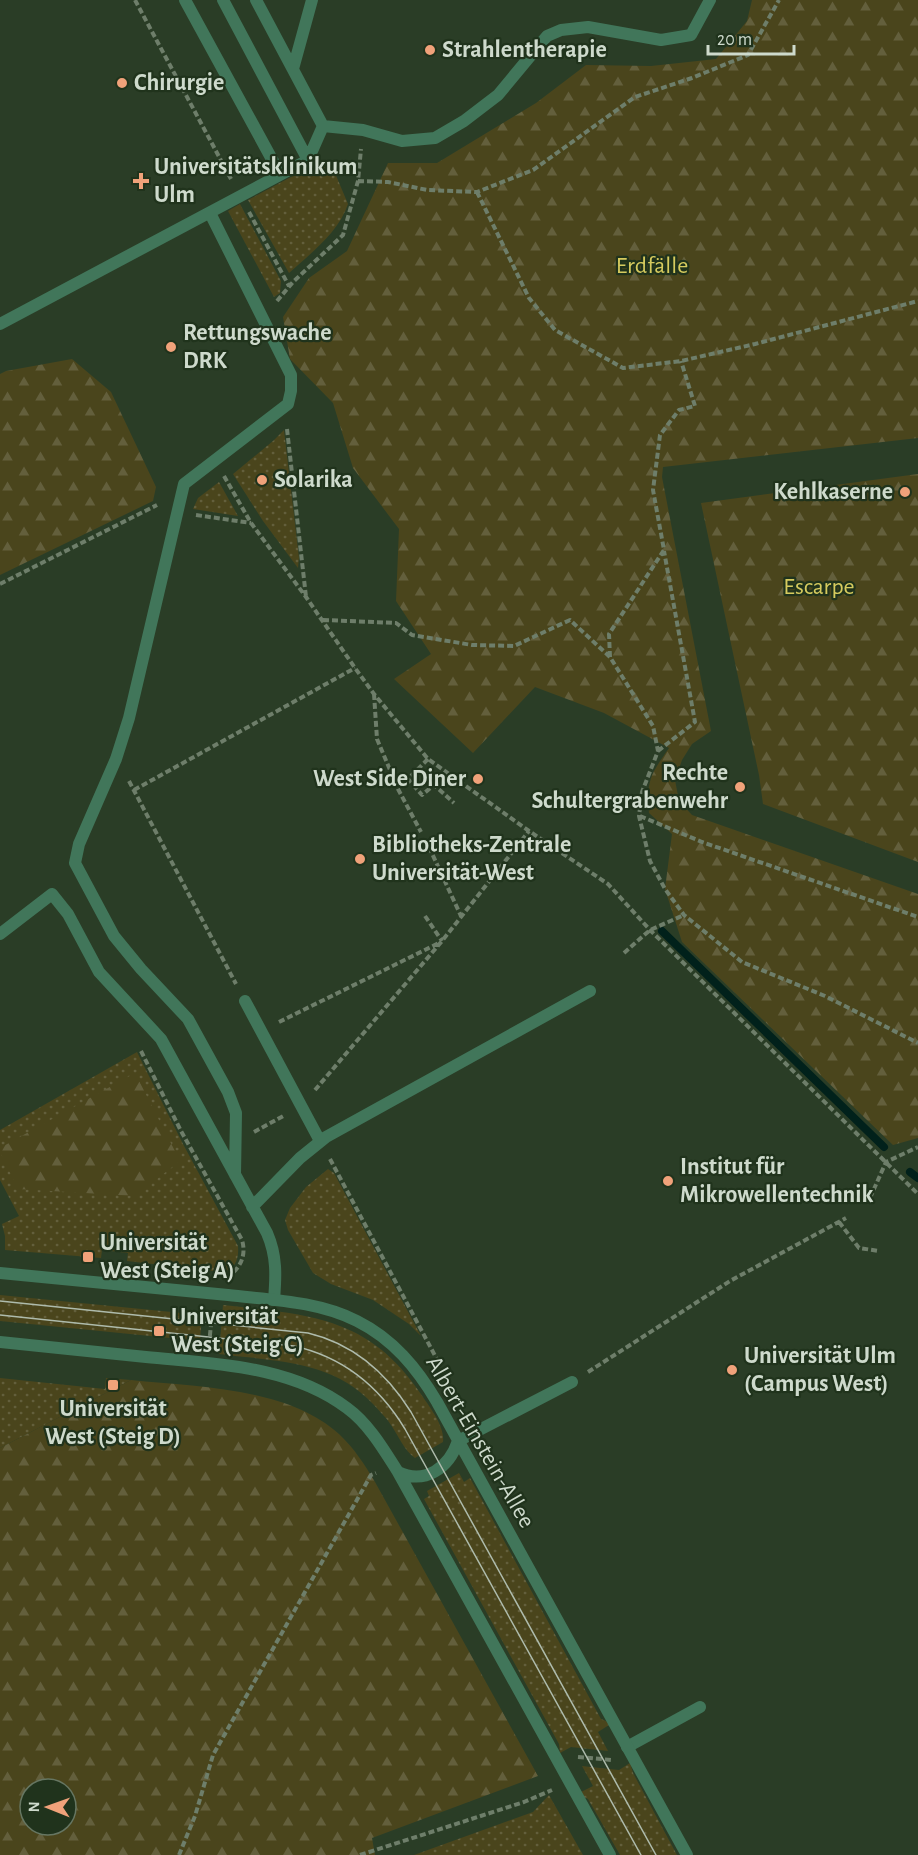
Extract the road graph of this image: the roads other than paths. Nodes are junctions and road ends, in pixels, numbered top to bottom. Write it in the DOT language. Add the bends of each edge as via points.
graph roads {
  1 [pos="185,0"];
  2 [pos="223,0"];
  3 [pos="256,0"];
  4 [pos="312,0"];
  5 [pos="710,0"];
  6 [pos="293,69"];
  7 [pos="323,126"];
  8 [pos="308,160"];
  9 [pos="280,174"];
  10 [pos="210,213"];
  11 [pos="0,324"];
  12 [pos="0,934"];
  13 [pos="590,991"];
  14 [pos="245,1001"];
  15 [pos="320,1141"];
  16 [pos="235,1175"];
  17 [pos="252,1207"];
  18 [pos="0,1273"];
  19 [pos="274,1300"];
  20 [pos="0,1342"];
  21 [pos="573,1382"];
  22 [pos="458,1441"];
  23 [pos="398,1472"];
  24 [pos="700,1707"];
  25 [pos="627,1747"];
  26 [pos="610,1855"];
  27 [pos="687,1855"];
  1 -- 9 [label="street"];
  2 -- 8 [label="street"];
  3 -- 6 [label="street"];
  4 -- 6 [label="street"];
  5 -- 7 [label="street" via="691,35 661,40 588,27 547,36 498,95 435,138 402,141 363,130"];
  6 -- 7 [label="street"];
  7 -- 8 [label="street"];
  8 -- 9 [label="street"];
  9 -- 10 [label="street"];
  10 -- 11 [label="street"];
  10 -- 16 [label="street" via="291,375 291,391 285,407 184,484 131,707 116,759 79,844 75,863 114,936 188,1019 233,1102"];
  12 -- 16 [label="street" via="52,894 68,914 99,972 161,1039"];
  13 -- 15 [label="street"];
  14 -- 15 [label="street"];
  15 -- 17 [label="street"];
  16 -- 17 [label="street"];
  17 -- 19 [label="street" via="274,1252"];
  18 -- 19 [label="street, Albert-Einstein-Allee"];
  19 -- 22 [label="street, Albert-Einstein-Allee" via="345,1316 386,1339 418,1373"];
  20 -- 23 [label="street" via="208,1364 268,1373 311,1387 349,1409"];
  21 -- 22 [label="street"];
  22 -- 23 [label="street" via="452,1456 436,1471 418,1477"];
  22 -- 25 [label="street, Albert-Einstein-Allee"];
  23 -- 26 [label="street"];
  24 -- 25 [label="street"];
  25 -- 27 [label="street, Albert-Einstein-Allee"];
}
